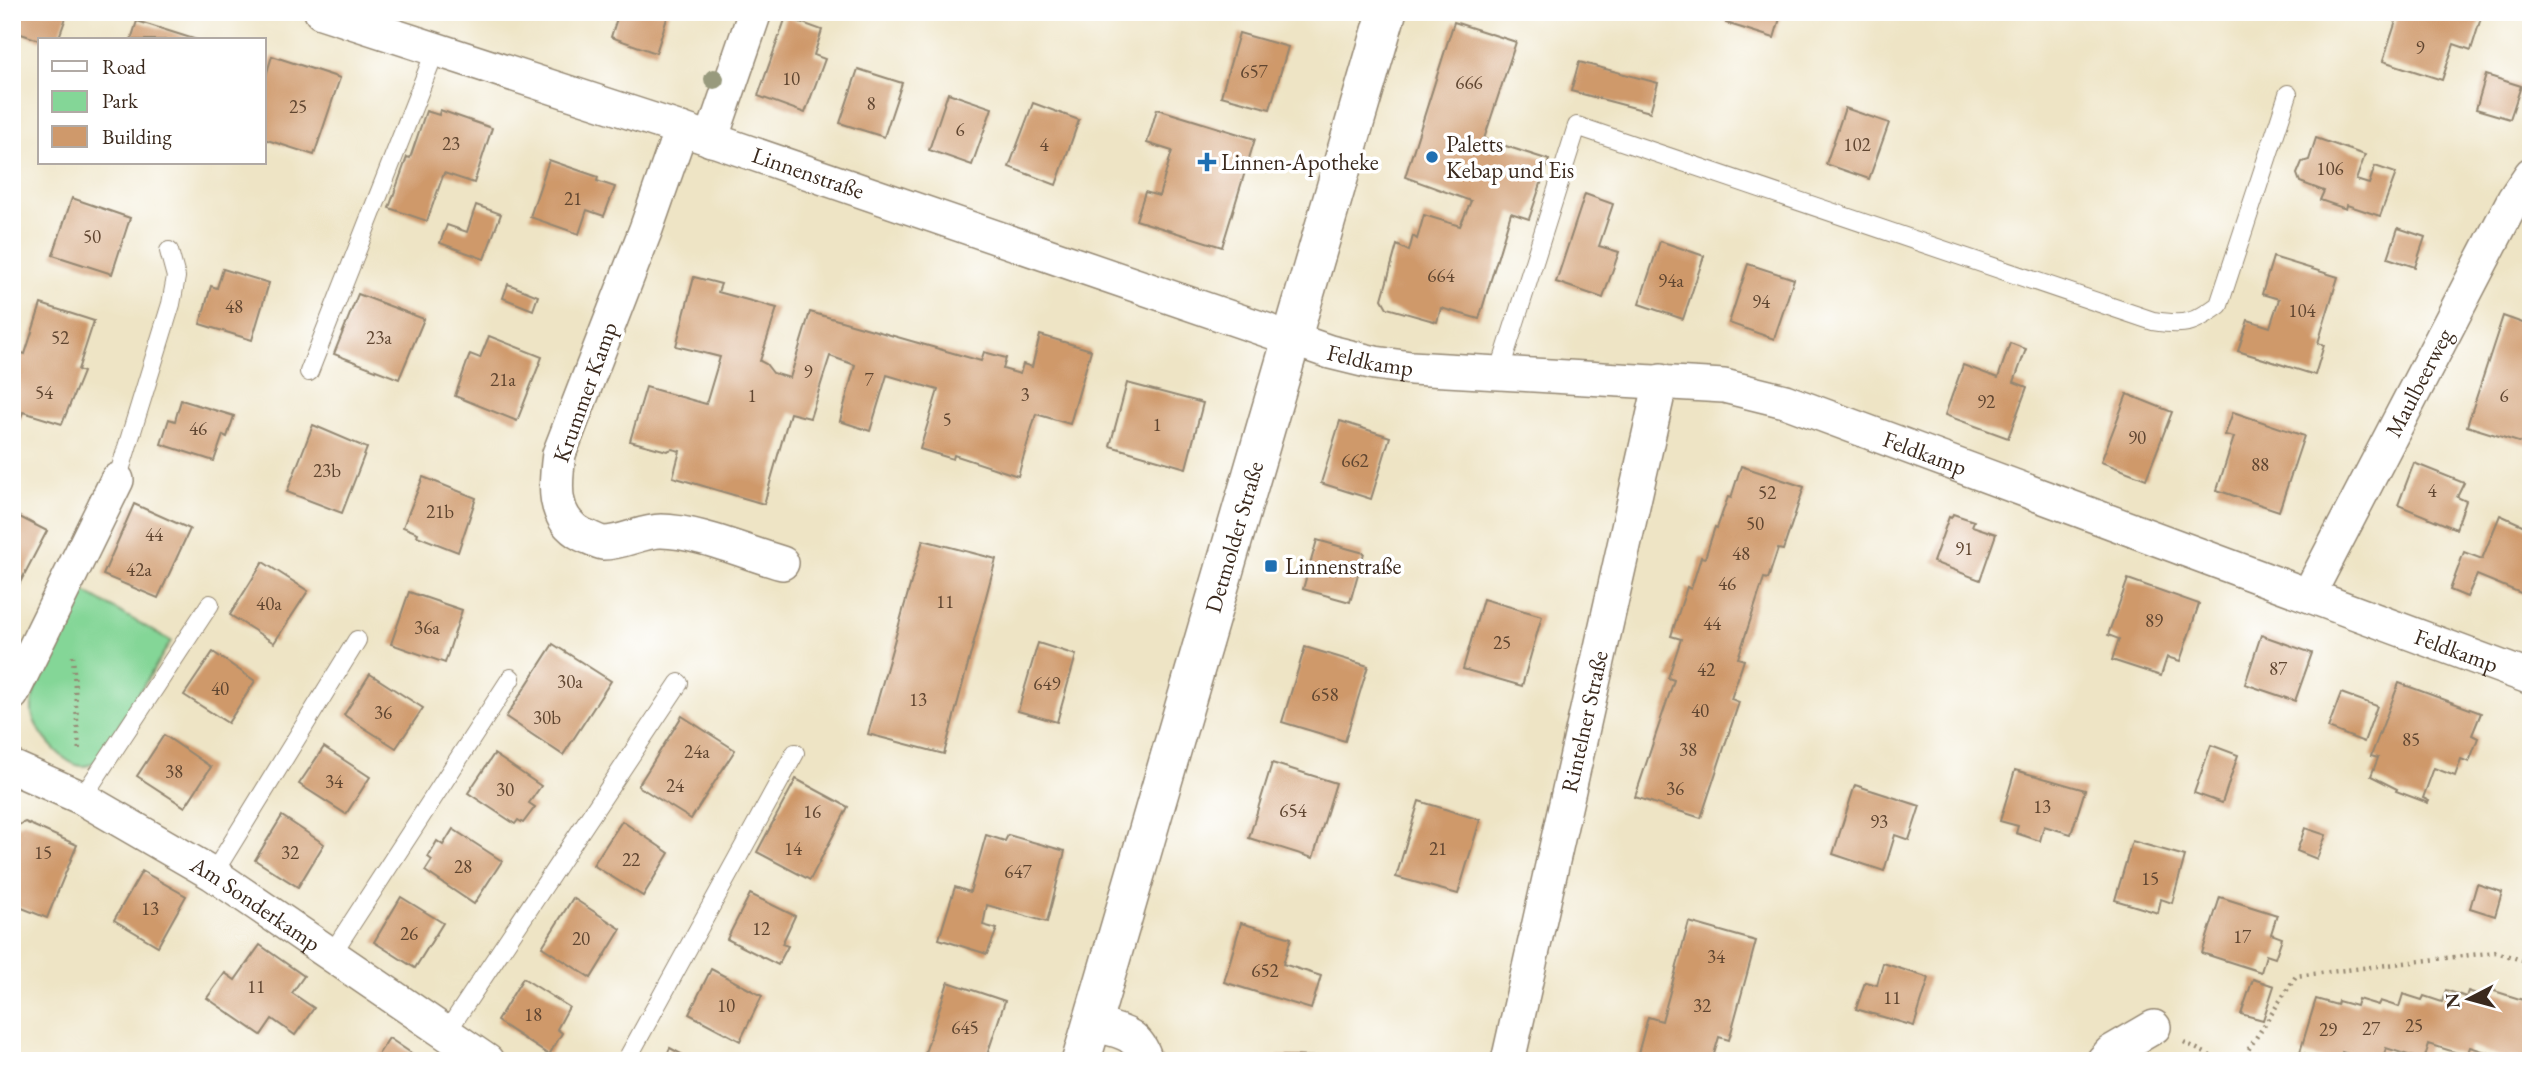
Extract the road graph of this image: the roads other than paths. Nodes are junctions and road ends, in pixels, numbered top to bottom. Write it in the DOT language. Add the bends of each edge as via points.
graph roads {
  1 [pos="321,12"];
  2 [pos="755,12"];
  3 [pos="1387,12"];
  4 [pos="436,50"];
  5 [pos="2288,94"];
  6 [pos="696,134"];
  7 [pos="2531,174"];
  8 [pos="169,251"];
  9 [pos="1292,340"];
  10 [pos="309,372"];
  11 [pos="1499,373"];
  12 [pos="1661,381"];
  13 [pos="117,480"];
  14 [pos="782,564"];
  15 [pos="2309,594"];
  16 [pos="210,604"];
  17 [pos="357,640"];
  18 [pos="511,678"];
  19 [pos="2531,678"];
  20 [pos="679,683"];
  21 [pos="12,694"];
  22 [pos="795,753"];
  23 [pos="12,767"];
  24 [pos="82,798"];
  25 [pos="213,874"];
  26 [pos="331,955"];
  27 [pos="1092,1024"];
  28 [pos="2154,1027"];
  29 [pos="446,1034"];
  30 [pos="487,1061"];
  31 [pos="626,1061"];
  32 [pos="1081,1061"];
  33 [pos="1146,1061"];
  34 [pos="1508,1061"];
  35 [pos="2104,1061"];
  1 -- 4 [label="street, Linnenstraße"];
  2 -- 6 [label="street"];
  3 -- 9 [label="street, Detmolder Straße"];
  4 -- 6 [label="street, Linnenstraße"];
  4 -- 10 [label="lane"];
  5 -- 11 [label="lane" via="2219,305 2198,320 2175,324 2153,321 1577,126"];
  6 -- 9 [label="street, Linnenstraße"];
  6 -- 14 [label="street, Krummer Kamp" via="646,229 559,454 558,510 577,531 601,543 660,531 698,537"];
  7 -- 15 [label="street, Maulbeerweg"];
  8 -- 13 [label="lane" via="176,277 171,304"];
  9 -- 11 [label="street, Feldkamp" via="1375,363"];
  9 -- 27 [label="street, Detmolder Straße"];
  11 -- 12 [label="street, Feldkamp"];
  12 -- 15 [label="street, Feldkamp" via="1724,386 1785,401"];
  12 -- 34 [label="street, Rintelner Straße"];
  13 -- 21 [label="street"];
  15 -- 19 [label="street, Feldkamp"];
  16 -- 24 [label="lane"];
  17 -- 25 [label="lane"];
  18 -- 26 [label="lane"];
  20 -- 29 [label="lane"];
  22 -- 31 [label="lane"];
  23 -- 24 [label="street, Am Sonderkamp"];
  24 -- 25 [label="street, Am Sonderkamp"];
  25 -- 26 [label="street, Am Sonderkamp"];
  26 -- 29 [label="street, Am Sonderkamp"];
  27 -- 32 [label="street, Detmolder Straße"];
  27 -- 33 [label="street" via="1130,1035"];
  28 -- 35 [label="street" via="2111,1052"];
  29 -- 30 [label="street, Am Sonderkamp"];
}
